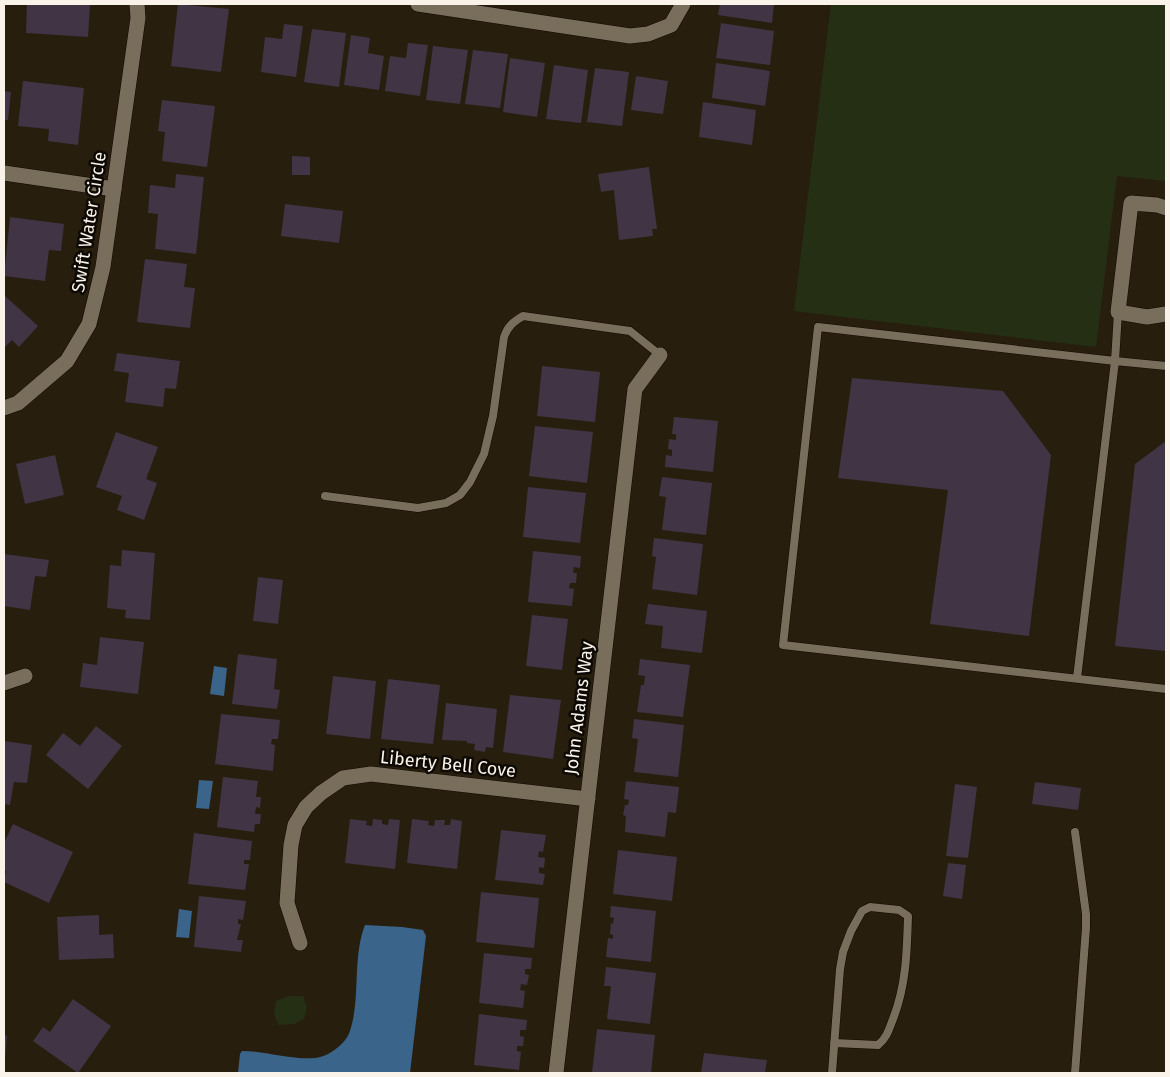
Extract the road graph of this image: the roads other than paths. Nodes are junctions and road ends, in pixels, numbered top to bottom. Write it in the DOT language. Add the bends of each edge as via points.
graph roads {
  1 [pos="137,4"];
  2 [pos="418,4"];
  3 [pos="683,4"];
  4 [pos="461,7"];
  5 [pos="4,172"];
  6 [pos="114,189"];
  7 [pos="1166,208"];
  8 [pos="1118,312"];
  9 [pos="1166,314"];
  10 [pos="660,355"];
  11 [pos="1115,360"];
  12 [pos="1166,366"];
  13 [pos="4,408"];
  14 [pos="325,496"];
  15 [pos="25,676"];
  16 [pos="1077,678"];
  17 [pos="4,683"];
  18 [pos="1166,689"];
  19 [pos="588,799"];
  20 [pos="1075,832"];
  21 [pos="300,944"];
  22 [pos="834,1043"];
  23 [pos="556,1073"];
  24 [pos="832,1073"];
  25 [pos="1075,1073"];
  1 -- 6 [label="street, Swift Water Circle" via="138,18"];
  2 -- 4 [label="street"];
  3 -- 4 [label="street" via="671,24 648,34 630,36"];
  5 -- 6 [label="street"];
  6 -- 13 [label="street, Swift Water Circle" via="103,267 89,324 66,361 18,403"];
  7 -- 8 [label="street" via="1158,204 1131,203"];
  8 -- 9 [label="street" via="1147,317"];
  8 -- 11 [label="lane"];
  10 -- 14 [label="lane" via="630,331 523,316 514,321 504,337 484,454 460,495 446,503 418,508"];
  10 -- 19 [label="street, John Adams Way" via="635,389"];
  11 -- 12 [label="lane"];
  11 -- 16 [label="lane"];
  11 -- 16 [label="lane" via="818,327 783,645"];
  15 -- 17 [label="street"];
  16 -- 18 [label="lane"];
  19 -- 21 [label="street, Liberty Bell Cove" via="372,774 343,778 306,807 295,825 290,846 287,903"];
  19 -- 23 [label="street, John Adams Way"];
  20 -- 25 [label="lane" via="1086,928"];
  22 -- 22 [label="lane" via="840,969 851,931 862,911 870,907 899,910 908,916 907,956 900,1000 885,1040 878,1046"];
  22 -- 24 [label="lane"];
}
